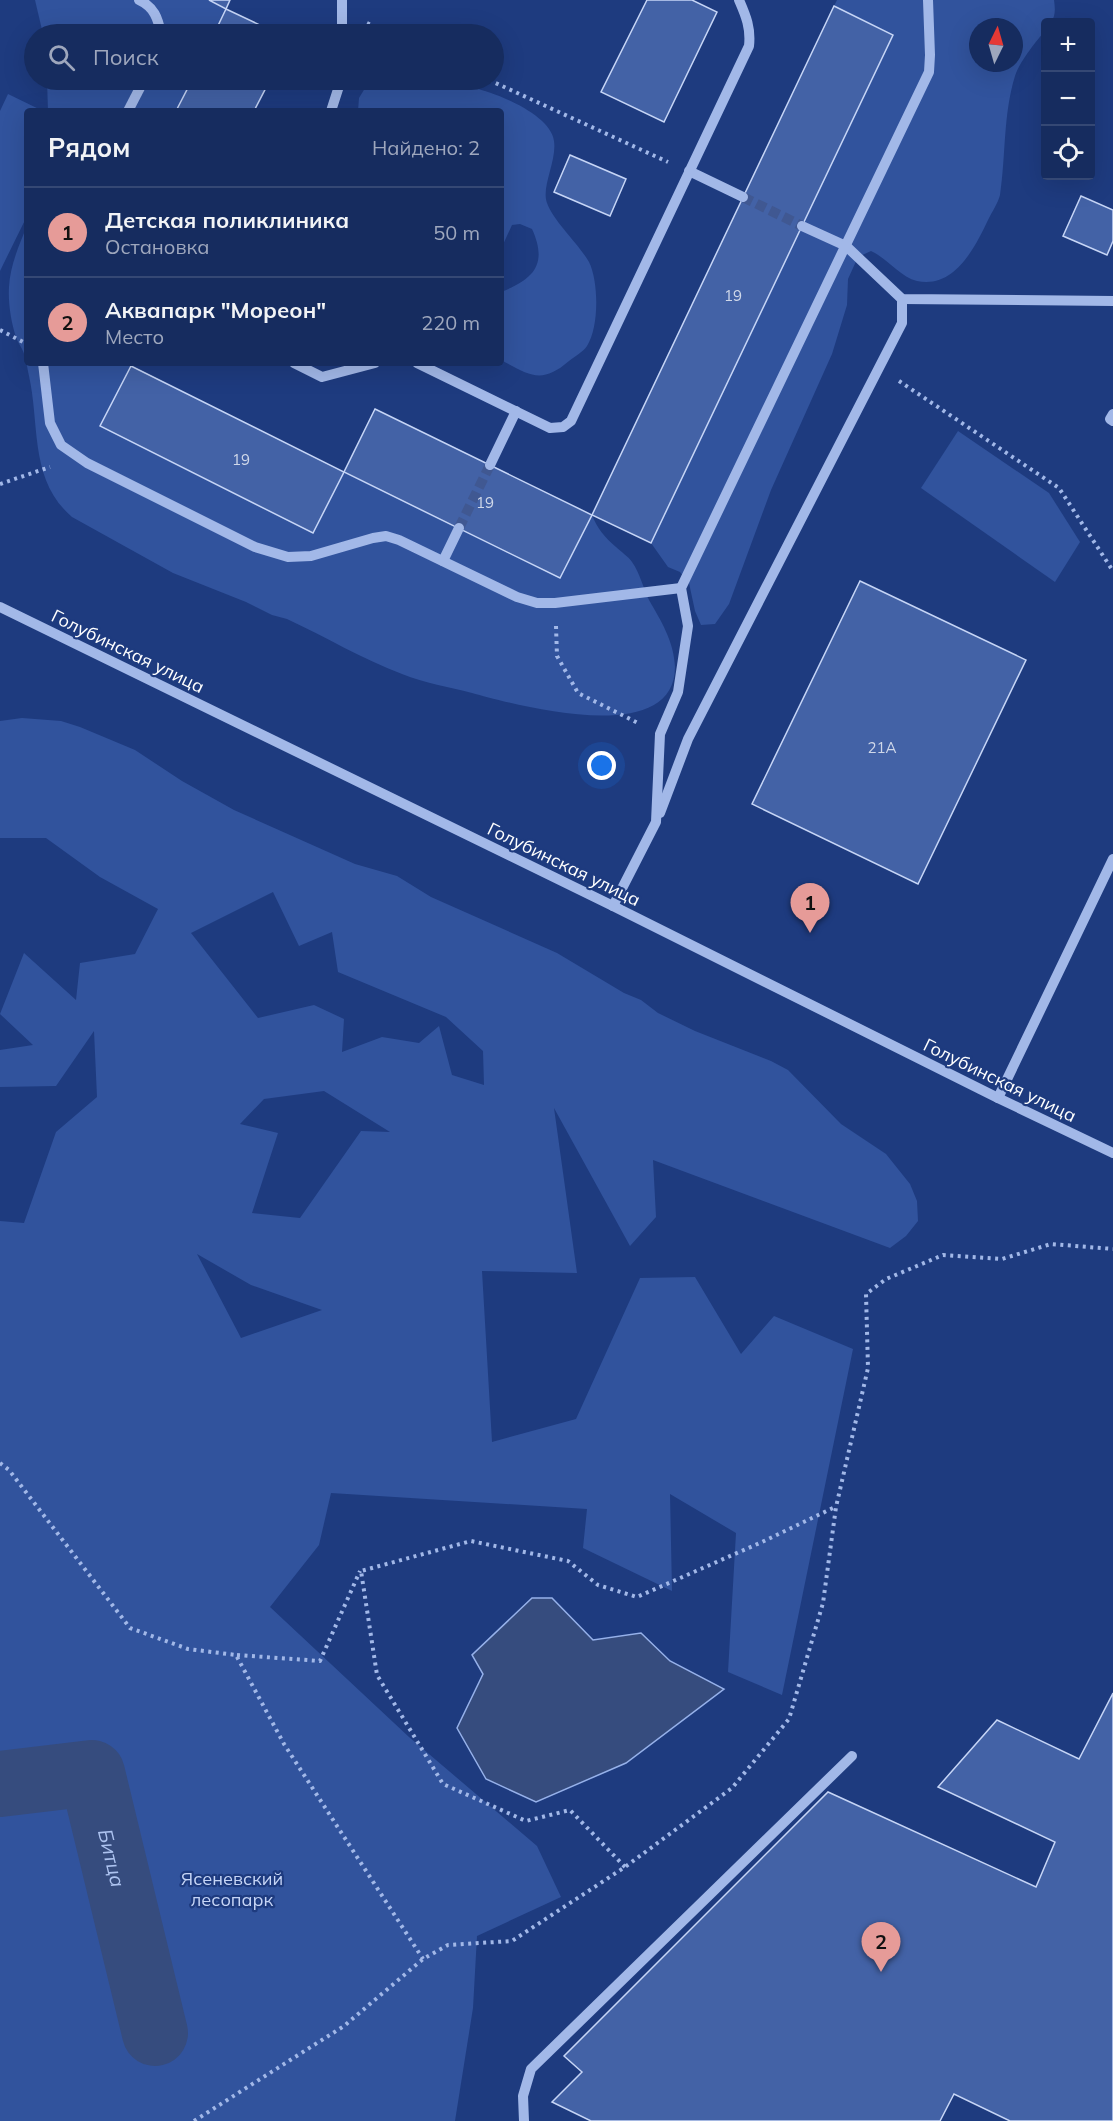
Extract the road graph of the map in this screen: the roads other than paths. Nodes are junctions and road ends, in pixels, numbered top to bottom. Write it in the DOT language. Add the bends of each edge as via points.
graph roads {
  1 [pos="139,0"];
  2 [pos="342,0"];
  3 [pos="739,0"];
  4 [pos="928,0"];
  5 [pos="159,24"];
  6 [pos="342,24"];
  7 [pos="139,90"];
  8 [pos="337,90"];
  9 [pos="130,108"];
  10 [pos="332,108"];
  11 [pos="689,171"];
  12 [pos="743,197"];
  13 [pos="802,226"];
  14 [pos="846,246"];
  15 [pos="902,299"];
  16 [pos="1113,301"];
  17 [pos="43,366"];
  18 [pos="300,366"];
  19 [pos="364,366"];
  20 [pos="423,366"];
  21 [pos="516,411"];
  22 [pos="1113,414"];
  23 [pos="1113,421"];
  24 [pos="490,465"];
  25 [pos="459,528"];
  26 [pos="443,561"];
  27 [pos="681,588"];
  28 [pos="0,607"];
  29 [pos="656,822"];
  30 [pos="1113,859"];
  31 [pos="614,906"];
  32 [pos="998,1098"];
  33 [pos="1113,1153"];
  34 [pos="852,1756"];
  35 [pos="524,2121"];
  1 -- 5 [label="street" via="149,5"];
  2 -- 6 [label="street"];
  3 -- 11 [label="street" via="747,19 749,46"];
  4 -- 14 [label="street" via="929,72"];
  7 -- 9 [label="street"];
  8 -- 10 [label="street"];
  11 -- 12 [label="street"];
  11 -- 21 [label="street" via="571,421 563,427 550,428"];
  13 -- 14 [label="street"];
  14 -- 15 [label="street"];
  14 -- 27 [label="street"];
  15 -- 16 [label="street"];
  15 -- 29 [label="street" via="902,323 688,738"];
  17 -- 26 [label="street" via="50,423 61,445 87,463 255,547 288,557 311,556 386,536"];
  18 -- 19 [label="street" via="322,377"];
  20 -- 21 [label="street"];
  21 -- 24 [label="street"];
  22 -- 23 [label="street"];
  25 -- 26 [label="street"];
  26 -- 27 [label="street" via="537,603"];
  27 -- 29 [label="street" via="688,626 678,692 660,734"];
  28 -- 31 [label="street, Голубинская улица"];
  29 -- 31 [label="street"];
  30 -- 32 [label="street"];
  31 -- 32 [label="street, Голубинская улица"];
  32 -- 33 [label="street, Голубинская улица"];
  34 -- 35 [label="street" via="531,2069 523,2096"];
}
